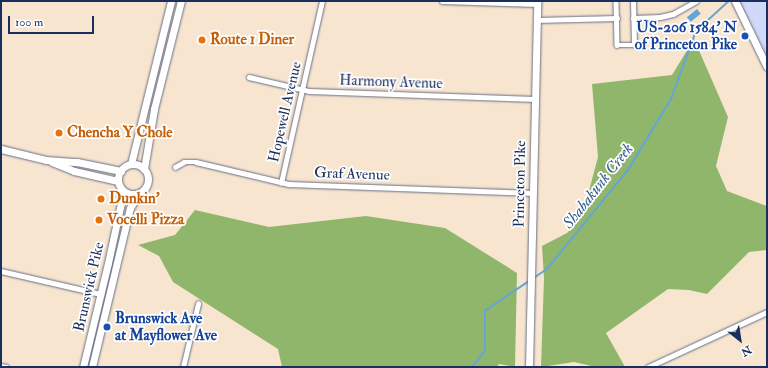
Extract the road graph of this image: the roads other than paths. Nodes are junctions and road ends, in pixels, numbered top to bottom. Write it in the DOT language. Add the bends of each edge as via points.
graph roads {
  1 [pos="171,1"];
  2 [pos="181,1"];
  3 [pos="322,1"];
  4 [pos="442,1"];
  5 [pos="616,1"];
  6 [pos="633,1"];
  7 [pos="696,1"];
  8 [pos="537,3"];
  9 [pos="736,3"];
  10 [pos="617,18"];
  11 [pos="633,18"];
  12 [pos="536,20"];
  13 [pos="159,56"];
  14 [pos="167,58"];
  15 [pos="767,67"];
  16 [pos="249,77"];
  17 [pos="302,90"];
  18 [pos="535,99"];
  19 [pos="1,149"];
  20 [pos="46,160"];
  21 [pos="131,164"];
  22 [pos="175,167"];
  23 [pos="144,168"];
  24 [pos="121,171"];
  25 [pos="118,181"];
  26 [pos="281,182"];
  27 [pos="121,189"];
  28 [pos="139,193"];
  29 [pos="533,193"];
  30 [pos="1,272"];
  31 [pos="101,294"];
  32 [pos="198,304"];
  33 [pos="767,312"];
  34 [pos="1,366"];
  35 [pos="6,367"];
  36 [pos="83,367"];
  37 [pos="92,367"];
  38 [pos="183,367"];
  39 [pos="529,367"];
  40 [pos="648,367"];
  1 -- 13 [label="main road"];
  2 -- 14 [label="main road"];
  3 -- 17 [label="street, Hopewell Avenue"];
  4 -- 8 [label="street"];
  5 -- 10 [label="street"];
  6 -- 11 [label="street"];
  7 -- 11 [label="street" via="673,14"];
  8 -- 12 [label="main road, Princeton Pike"];
  9 -- 15 [label="main road"];
  10 -- 11 [label="street" via="617,45 634,44"];
  10 -- 12 [label="street"];
  12 -- 18 [label="main road, Princeton Pike"];
  13 -- 14 [label="street"];
  13 -- 21 [label="main road"];
  14 -- 23 [label="main road" via="154,109"];
  16 -- 17 [label="street, Harmony Avenue"];
  17 -- 18 [label="street, Harmony Avenue"];
  17 -- 26 [label="street, Hopewell Avenue"];
  18 -- 29 [label="main road, Princeton Pike"];
  19 -- 20 [label="main road"];
  20 -- 24 [label="main road" via="77,162"];
  20 -- 25 [label="main road" via="74,171"];
  21 -- 23 [label="main road"];
  21 -- 24 [label="main road"];
  22 -- 26 [label="street, Graf Avenue" via="184,162 196,162"];
  23 -- 28 [label="main road" via="148,182 145,189"];
  24 -- 25 [label="main road"];
  25 -- 27 [label="main road"];
  26 -- 29 [label="street, Graf Avenue"];
  27 -- 28 [label="main road" via="127,194"];
  27 -- 31 [label="main road, Brunswick Pike" via="121,203"];
  28 -- 37 [label="main road, Brunswick Pike" via="130,208"];
  29 -- 39 [label="main road, Princeton Pike"];
  30 -- 31 [label="street"];
  31 -- 36 [label="main road, Brunswick Pike"];
  32 -- 38 [label="street"];
  33 -- 40 [label="street"];
  34 -- 35 [label="street"];
}
